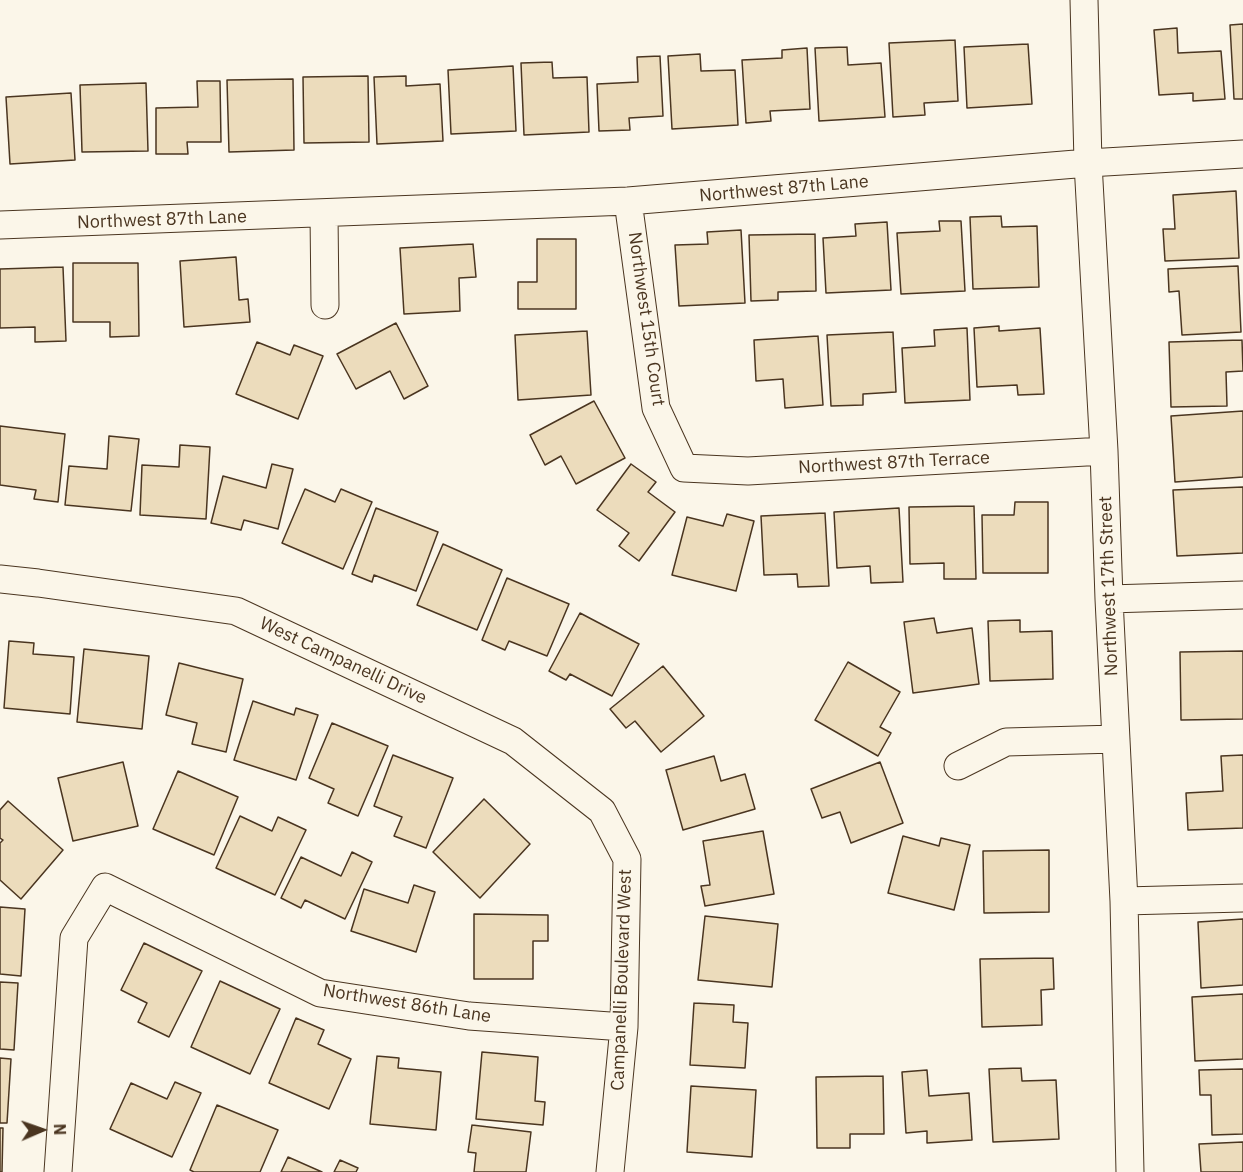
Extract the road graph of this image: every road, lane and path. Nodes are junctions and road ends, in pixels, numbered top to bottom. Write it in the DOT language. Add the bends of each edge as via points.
graph roads {
  1 [pos="1084,0"];
  2 [pos="1243,154"];
  3 [pos="1088,164"];
  4 [pos="628,201"];
  5 [pos="324,214"];
  6 [pos="0,225"];
  7 [pos="325,305"];
  8 [pos="1104,451"];
  9 [pos="684,468"];
  10 [pos="0,579"];
  11 [pos="1243,595"];
  12 [pos="1108,598"];
  13 [pos="1116,739"];
  14 [pos="958,766"];
  15 [pos="627,860"];
  16 [pos="1243,898"];
  17 [pos="1124,901"];
  18 [pos="624,1027"];
  19 [pos="58,1172"];
  20 [pos="610,1172"];
  21 [pos="1130,1172"];
  1 -- 3 [label="street, Northwest 17th Street"];
  2 -- 3 [label="street, Northwest 87th Lane"];
  3 -- 4 [label="street, Northwest 87th Lane"];
  3 -- 8 [label="street, Northwest 17th Street"];
  4 -- 5 [label="street, Northwest 87th Lane"];
  4 -- 9 [label="street, Northwest 15th Court" via="657,408"];
  5 -- 6 [label="street, Northwest 87th Lane"];
  5 -- 7 [label="street"];
  8 -- 9 [label="street, Northwest 87th Terrace" via="748,471"];
  8 -- 12 [label="street, Northwest 17th Street"];
  10 -- 15 [label="street, West Campanelli Drive" via="236,611 513,741 602,811"];
  11 -- 12 [label="street"];
  12 -- 13 [label="street, Northwest 17th Street"];
  13 -- 14 [label="street" via="1006,742"];
  13 -- 17 [label="street, Northwest 17th Street"];
  15 -- 18 [label="street, Campanelli Boulevard West"];
  16 -- 17 [label="street"];
  17 -- 21 [label="street, Northwest 17th Street"];
  18 -- 19 [label="street, Northwest 86th Lane" via="469,1016 320,993 105,887 74,938"];
  18 -- 20 [label="street, Campanelli Boulevard West"];
}
